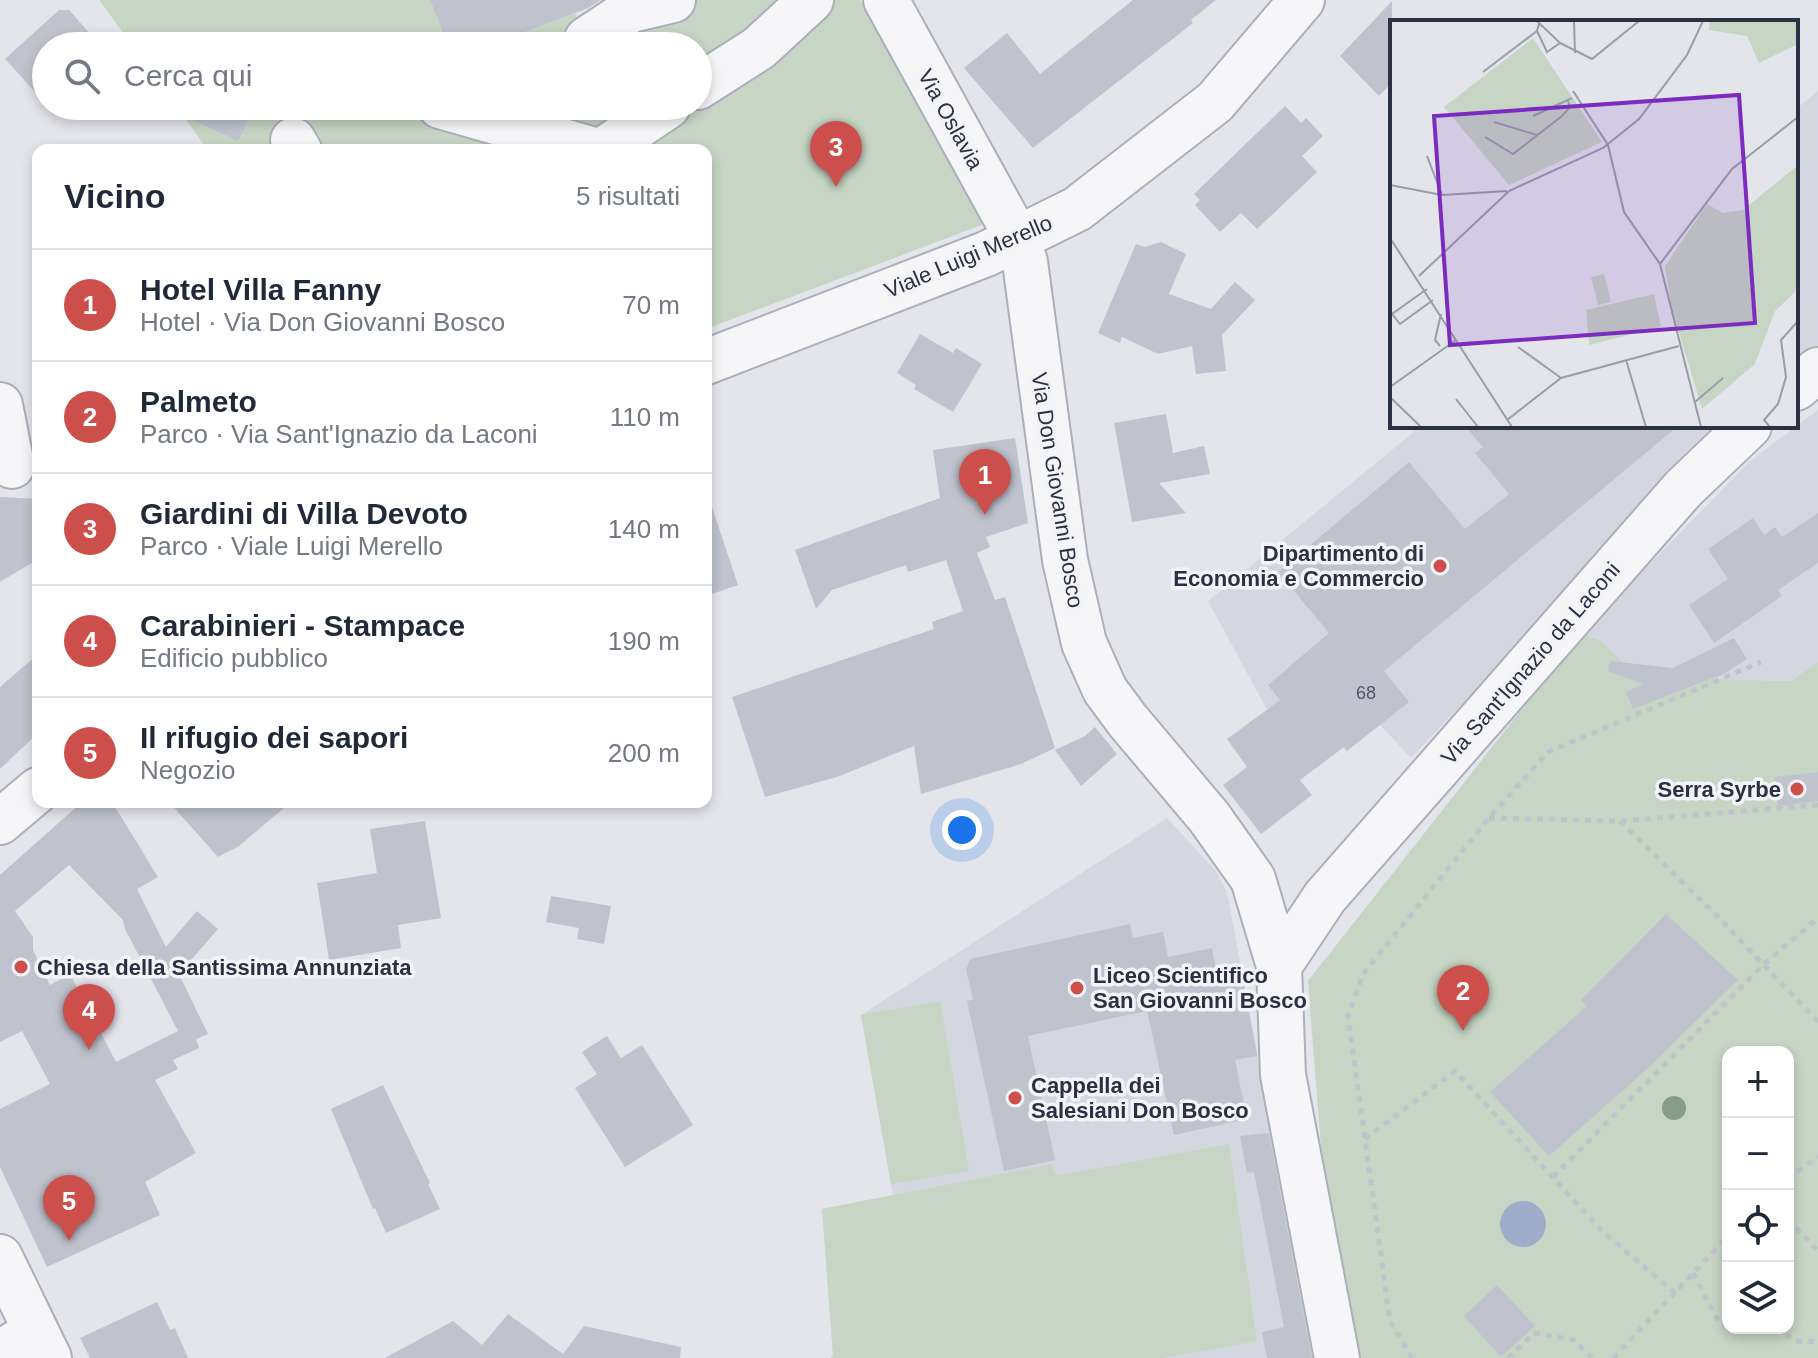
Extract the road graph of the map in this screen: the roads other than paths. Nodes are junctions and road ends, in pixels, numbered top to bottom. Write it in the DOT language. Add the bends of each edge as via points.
graph roads {
  1 [pos="673,0"];
  2 [pos="811,0"];
  3 [pos="886,0"];
  4 [pos="1302,0"];
  5 [pos="598,32"];
  6 [pos="712,78"];
  7 [pos="489,120"];
  8 [pos="647,120"];
  9 [pos="573,144"];
  10 [pos="612,144"];
  11 [pos="1017,238"];
  12 [pos="712,360"];
  13 [pos="1818,370"];
  14 [pos="1798,386"];
  15 [pos="0,405"];
  16 [pos="1747,428"];
  17 [pos="17,466"];
  18 [pos="32,795"];
  19 [pos="0,822"];
  20 [pos="1253,879"];
  21 [pos="1317,907"];
  22 [pos="1279,966"];
  23 [pos="0,1257"];
  24 [pos="28,1347"];
  25 [pos="1337,1358"];
  1 -- 5 [label="street" via="631,10"];
  2 -- 6 [label="street" via="759,48"];
  3 -- 11 [label="street, Via Oslavia"];
  4 -- 11 [label="street, Viale Luigi Merello" via="1215,102 1077,209"];
  7 -- 9 [label="street"];
  8 -- 10 [label="street"];
  11 -- 12 [label="street, Viale Luigi Merello"];
  11 -- 20 [label="street, Via Don Giovanni Bosco" via="1025,262 1065,560 1084,643 1105,690"];
  13 -- 14 [label="street"];
  15 -- 17 [label="street"];
  16 -- 21 [label="street, Via Sant'Ignazio da Laconi" via="1683,489"];
  18 -- 19 [label="street"];
  20 -- 21 [label="street"];
  20 -- 22 [label="street"];
  21 -- 22 [label="street, Via Sant'Ignazio da Laconi"];
  22 -- 25 [label="street" via="1283,1075"];
  23 -- 24 [label="street"];
}
